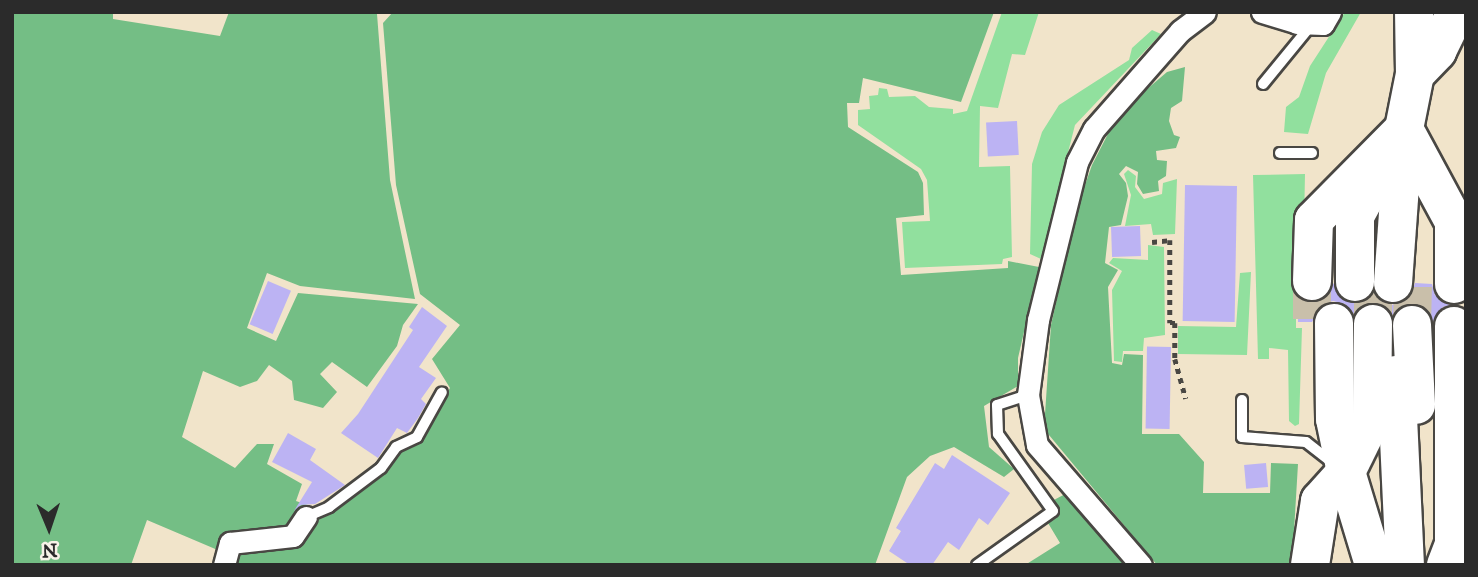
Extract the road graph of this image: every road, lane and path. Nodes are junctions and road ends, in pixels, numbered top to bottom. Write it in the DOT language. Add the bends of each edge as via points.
graph roads {
  1 [pos="1205,12"];
  2 [pos="1262,12"];
  3 [pos="1414,12"];
  4 [pos="1456,12"];
  5 [pos="1321,18"];
  6 [pos="1415,74"];
  7 [pos="1263,84"];
  8 [pos="1404,129"];
  9 [pos="1280,153"];
  10 [pos="1312,153"];
  11 [pos="1152,242"];
  12 [pos="1383,282"];
  13 [pos="1383,324"];
  14 [pos="442,392"];
  15 [pos="1028,395"];
  16 [pos="1186,399"];
  17 [pos="1242,400"];
  18 [pos="1346,472"];
  19 [pos="306,517"];
  20 [pos="224,565"];
  21 [pos="977,565"];
  22 [pos="1140,565"];
  23 [pos="1310,565"];
  24 [pos="1374,565"];
  25 [pos="1405,565"];
  26 [pos="1422,565"];
  27 [pos="1439,565"];
  28 [pos="1446,565"];
  1 -- 15 [label="street" via="1180,31 1094,129 1077,162 1038,320"];
  2 -- 5 [label="street"];
  3 -- 6 [label="highway"];
  4 -- 6 [label="highway" via="1437,51"];
  5 -- 7 [label="lane"];
  6 -- 8 [label="highway"];
  8 -- 12 [label="highway"];
  8 -- 12 [label="highway" via="1454,222"];
  8 -- 12 [label="highway" via="1314,220"];
  9 -- 10 [label="lane"];
  11 -- 16 [label="path" via="1170,240 1170,323 1175,323 1175,359"];
  13 -- 18 [label="highway" via="1373,419"];
  13 -- 18 [label="highway" via="1314,417"];
  13 -- 25 [label="highway"];
  13 -- 26 [label="highway"];
  13 -- 27 [label="highway"];
  13 -- 28 [label="highway" via="1454,544"];
  14 -- 19 [label="lane" via="417,437 396,447 380,468 329,506"];
  15 -- 21 [label="lane" via="997,405 998,434 1053,511"];
  15 -- 22 [label="street" via="1037,445"];
  17 -- 18 [label="lane" via="1242,437 1306,442"];
  18 -- 23 [label="highway" via="1320,501"];
  18 -- 24 [label="highway"];
  19 -- 20 [label="street" via="293,536 230,543"];
}
